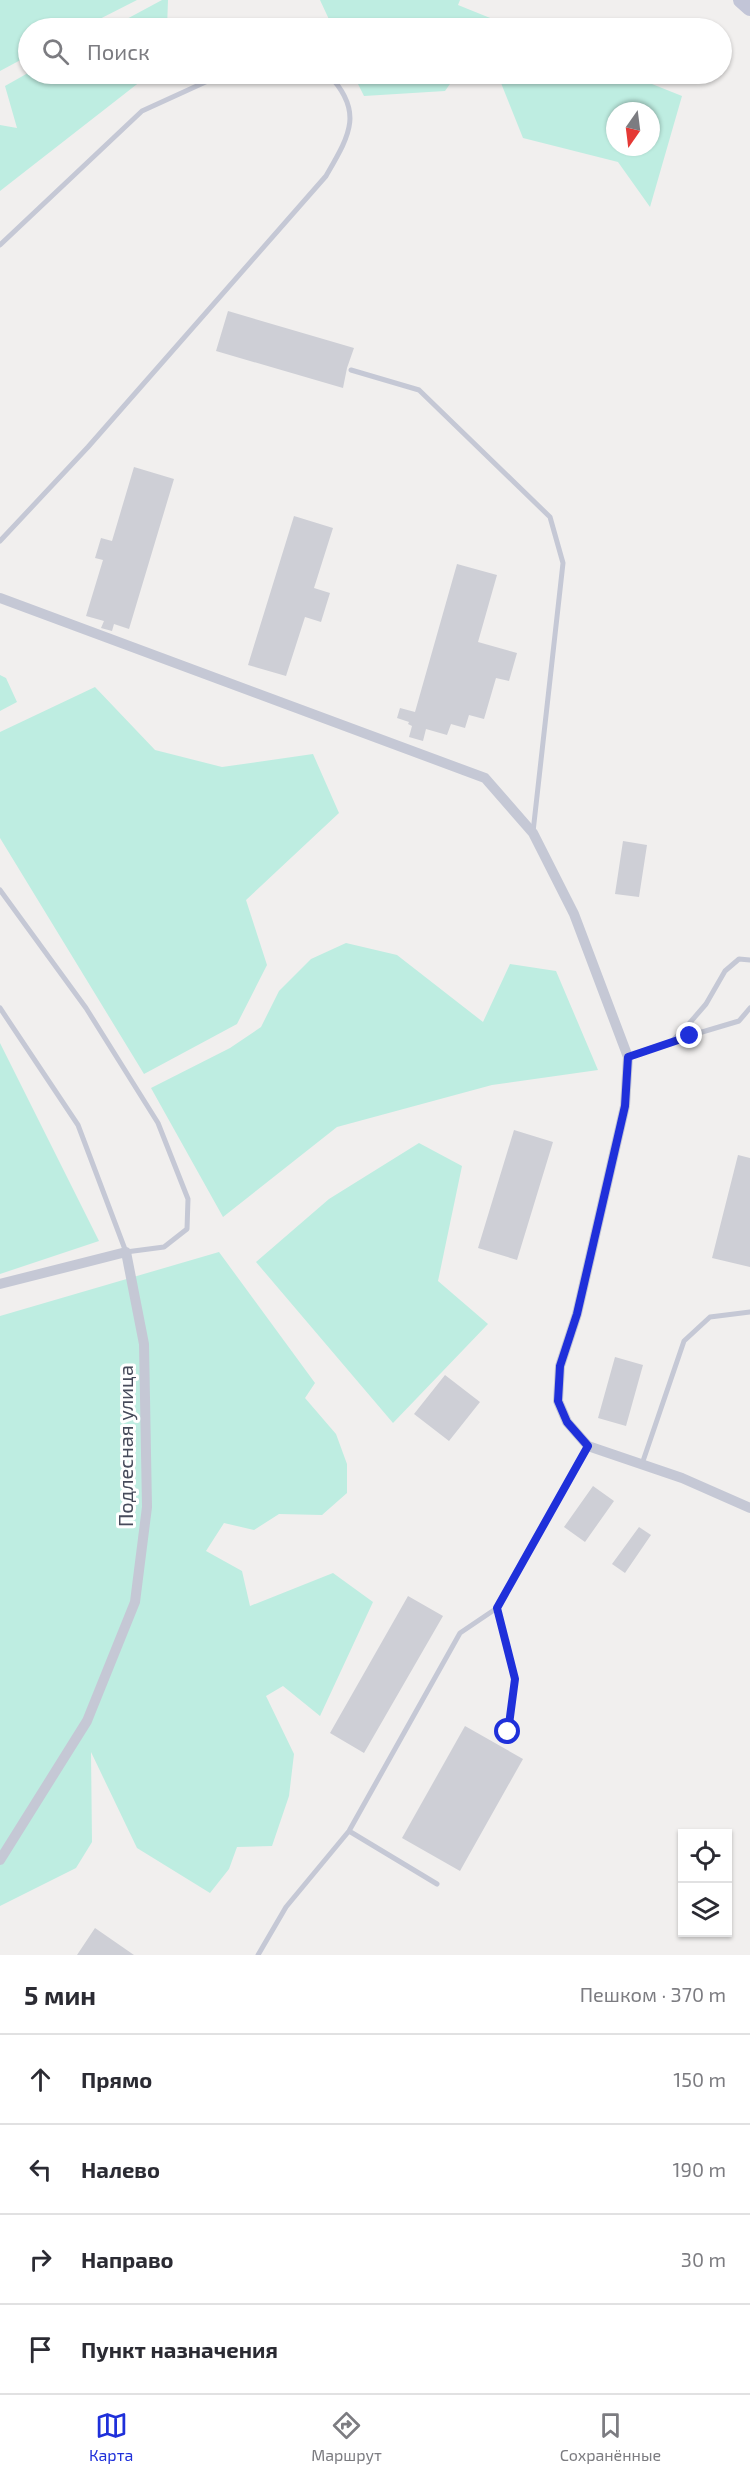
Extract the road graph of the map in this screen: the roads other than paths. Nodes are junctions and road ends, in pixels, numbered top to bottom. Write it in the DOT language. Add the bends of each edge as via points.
graph roads {
  1 [pos="741,0"];
  2 [pos="750,8"];
  3 [pos="202,84"];
  4 [pos="338,84"];
  5 [pos="0,245"];
  6 [pos="351,370"];
  7 [pos="0,541"];
  8 [pos="0,598"];
  9 [pos="533,833"];
  10 [pos="0,890"];
  11 [pos="750,960"];
  12 [pos="0,1008"];
  13 [pos="750,1008"];
  14 [pos="672,1041"];
  15 [pos="628,1057"];
  16 [pos="126,1252"];
  17 [pos="0,1284"];
  18 [pos="750,1312"];
  19 [pos="588,1446"];
  20 [pos="642,1464"];
  21 [pos="750,1508"];
  22 [pos="497,1608"];
  23 [pos="508,1732"];
  24 [pos="349,1831"];
  25 [pos="0,1860"];
  26 [pos="437,1884"];
  27 [pos="258,1955"];
  1 -- 2 [label="street"];
  3 -- 5 [label="lane" via="142,111"];
  4 -- 7 [label="lane" via="352,115 344,144 326,176 88,447"];
  6 -- 9 [label="lane" via="418,390 550,517 563,563"];
  8 -- 9 [label="street" via="485,778"];
  9 -- 15 [label="street" via="574,914"];
  10 -- 16 [label="lane" via="86,1008 158,1123 188,1199 187,1229 164,1247"];
  11 -- 14 [label="lane" via="739,958 725,971 706,1004"];
  12 -- 16 [label="lane" via="78,1125"];
  13 -- 14 [label="lane" via="739,1021"];
  14 -- 15 [label="lane"];
  15 -- 19 [label="street" via="625,1106 577,1314 560,1366 558,1401 567,1422"];
  16 -- 17 [label="street"];
  16 -- 25 [label="street, Подлесная улица" via="144,1344 147,1507 135,1602 87,1721"];
  18 -- 20 [label="lane" via="710,1317 684,1341"];
  19 -- 20 [label="street"];
  19 -- 22 [label="lane"];
  20 -- 21 [label="street"];
  22 -- 23 [label="lane" via="515,1679"];
  22 -- 24 [label="lane" via="460,1633"];
  24 -- 26 [label="lane"];
  24 -- 27 [label="lane" via="286,1907"];
}
